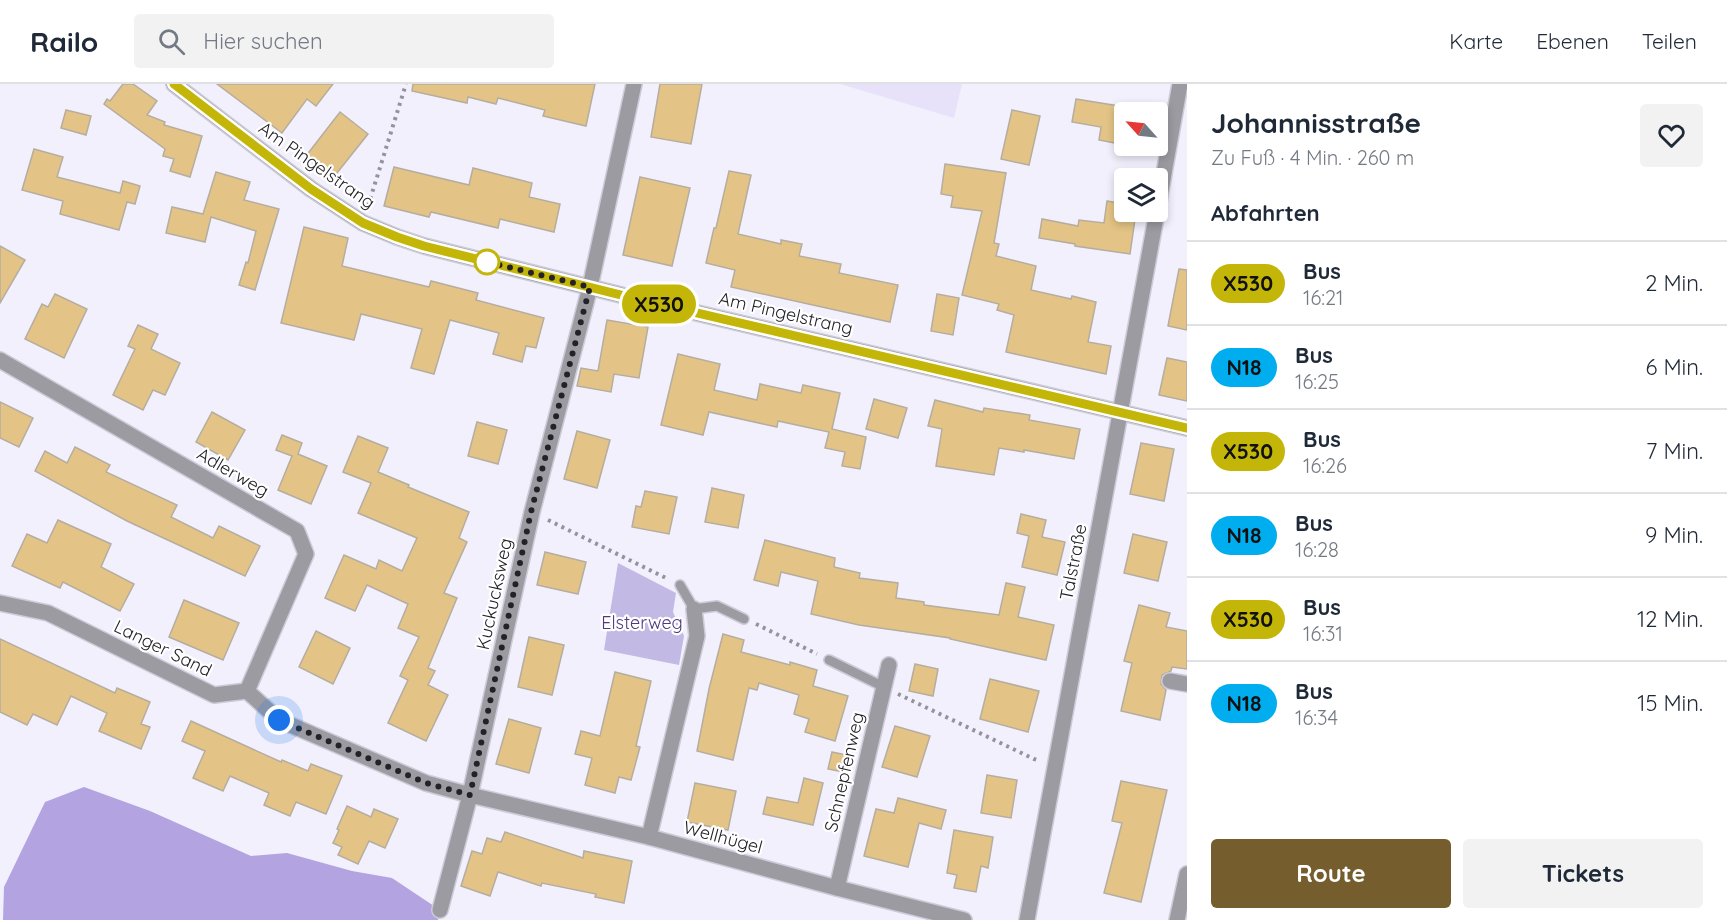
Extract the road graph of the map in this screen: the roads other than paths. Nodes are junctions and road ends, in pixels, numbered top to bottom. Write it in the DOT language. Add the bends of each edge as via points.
graph roads {
  1 [pos="174,84"];
  2 [pos="634,84"];
  3 [pos="1180,84"];
  4 [pos="1165,168"];
  5 [pos="1155,222"];
  6 [pos="590,287"];
  7 [pos="0,360"];
  8 [pos="1120,411"];
  9 [pos="1187,428"];
  10 [pos="680,585"];
  11 [pos="0,603"];
  12 [pos="694,609"];
  13 [pos="744,619"];
  14 [pos="829,660"];
  15 [pos="889,665"];
  16 [pos="1170,681"];
  17 [pos="1187,684"];
  18 [pos="884,687"];
  19 [pos="247,692"];
  20 [pos="470,795"];
  21 [pos="649,837"];
  22 [pos="1187,874"];
  23 [pos="837,888"];
  24 [pos="440,910"];
  25 [pos="964,920"];
  26 [pos="1027,920"];
  27 [pos="1177,920"];
  1 -- 6 [label="street, Am Pingelstrang" via="311,189 363,223 424,246"];
  2 -- 6 [label="street, Kuckucksweg"];
  3 -- 4 [label="street"];
  5 -- 8 [label="street, Talstraße"];
  6 -- 8 [label="street, Am Pingelstrang"];
  6 -- 20 [label="street, Kuckucksweg" via="531,512"];
  7 -- 19 [label="street, Adlerweg" via="297,531 306,554"];
  8 -- 9 [label="street, Am Pingelstrang"];
  8 -- 26 [label="street, Talstraße"];
  10 -- 12 [label="lane"];
  11 -- 19 [label="street, Langer Sand" via="48,613 214,695"];
  12 -- 13 [label="lane" via="717,606"];
  12 -- 21 [label="street" via="697,636"];
  14 -- 18 [label="lane"];
  15 -- 18 [label="street, Schnepfenweg"];
  16 -- 17 [label="street"];
  18 -- 23 [label="street, Schnepfenweg"];
  19 -- 20 [label="street" via="279,720 426,783"];
  20 -- 21 [label="street, Wellhügel"];
  20 -- 24 [label="street, Kuckucksweg"];
  21 -- 23 [label="street, Wellhügel"];
  22 -- 27 [label="street"];
  23 -- 25 [label="street, Wellhügel"];
}
